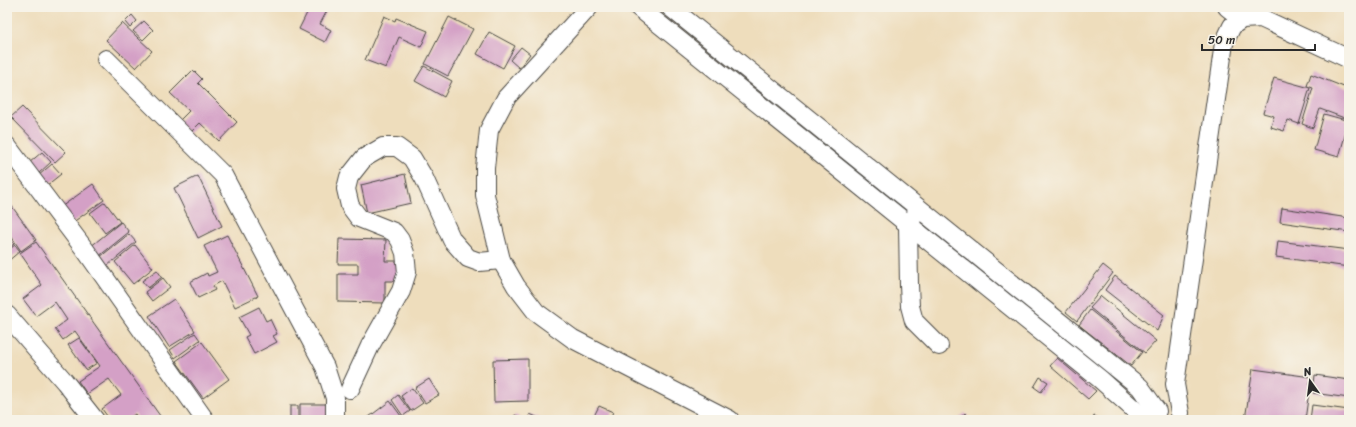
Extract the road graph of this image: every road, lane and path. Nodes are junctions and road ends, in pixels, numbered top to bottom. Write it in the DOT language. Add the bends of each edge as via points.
graph roads {
  1 [pos="589,7"];
  2 [pos="638,7"];
  3 [pos="670,7"];
  4 [pos="1227,7"];
  5 [pos="1242,19"];
  6 [pos="106,59"];
  7 [pos="1349,59"];
  8 [pos="776,93"];
  9 [pos="763,108"];
  10 [pos="7,146"];
  11 [pos="920,209"];
  12 [pos="908,225"];
  13 [pos="501,260"];
  14 [pos="7,314"];
  15 [pos="1062,324"];
  16 [pos="1050,339"];
  17 [pos="939,346"];
  18 [pos="1175,384"];
  19 [pos="350,389"];
  20 [pos="1153,415"];
  21 [pos="1183,417"];
  22 [pos="95,420"];
  23 [pos="205,420"];
  24 [pos="335,420"];
  25 [pos="730,420"];
  1 -- 13 [label="street" via="506,98 489,130 484,195"];
  2 -- 9 [label="street"];
  3 -- 8 [label="street"];
  4 -- 5 [label="street"];
  5 -- 7 [label="street" via="1261,18"];
  5 -- 18 [label="street" via="1232,26 1224,43"];
  6 -- 24 [label="street" via="223,175 325,367 334,398"];
  8 -- 9 [label="street"];
  8 -- 11 [label="street"];
  9 -- 12 [label="street"];
  10 -- 23 [label="street" via="86,251"];
  11 -- 12 [label="street"];
  11 -- 15 [label="street"];
  12 -- 16 [label="street"];
  12 -- 17 [label="street" via="909,292 914,321"];
  13 -- 19 [label="street" via="479,262 468,258 452,240 424,178 412,158 397,147 382,147 364,158 349,177 346,189 350,206 359,218 394,232 405,253 406,272 401,291 370,346"];
  13 -- 25 [label="street" via="516,286 536,312 573,339"];
  14 -- 22 [label="street"];
  15 -- 16 [label="street"];
  15 -- 20 [label="street" via="1140,387"];
  16 -- 20 [label="street"];
  18 -- 20 [label="street"];
  18 -- 21 [label="street"];
  20 -- 21 [label="street" via="1168,409"];
}
